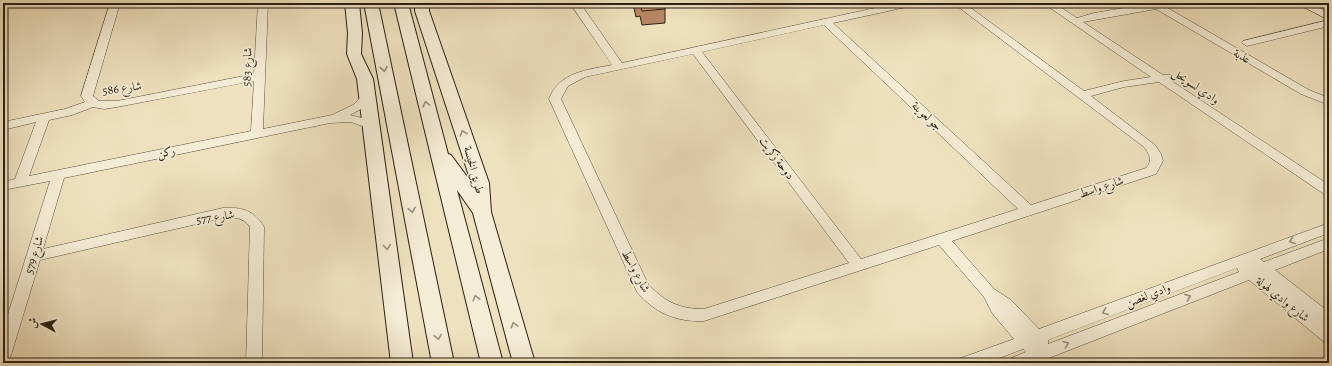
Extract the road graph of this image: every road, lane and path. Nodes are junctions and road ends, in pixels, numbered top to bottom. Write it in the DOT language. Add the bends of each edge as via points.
graph roads {
  1 [pos="115,3"];
  2 [pos="263,3"];
  3 [pos="352,3"];
  4 [pos="371,3"];
  5 [pos="401,3"];
  6 [pos="422,3"];
  7 [pos="575,3"];
  8 [pos="911,3"];
  9 [pos="958,3"];
  10 [pos="1048,3"];
  11 [pos="1058,3"];
  12 [pos="1301,3"];
  13 [pos="1154,4"];
  14 [pos="893,5"];
  15 [pos="1329,17"];
  16 [pos="826,22"];
  17 [pos="1084,23"];
  18 [pos="1329,23"];
  19 [pos="376,26"];
  20 [pos="1247,43"];
  21 [pos="696,51"];
  22 [pos="619,67"];
  23 [pos="362,68"];
  24 [pos="1161,74"];
  25 [pos="260,76"];
  26 [pos="1081,95"];
  27 [pos="368,96"];
  28 [pos="1329,102"];
  29 [pos="92,103"];
  30 [pos="44,118"];
  31 [pos="330,119"];
  32 [pos="371,125"];
  33 [pos="3,126"];
  34 [pos="257,132"];
  35 [pos="439,154"];
  36 [pos="375,165"];
  37 [pos="59,174"];
  38 [pos="1329,180"];
  39 [pos="20,182"];
  40 [pos="3,186"];
  41 [pos="408,189"];
  42 [pos="1329,191"];
  43 [pos="1028,210"];
  44 [pos="482,212"];
  45 [pos="1329,228"];
  46 [pos="942,239"];
  47 [pos="1329,244"];
  48 [pos="34,256"];
  49 [pos="1249,265"];
  50 [pos="859,266"];
  51 [pos="1329,321"];
  52 [pos="6,336"];
  53 [pos="1329,336"];
  54 [pos="1031,339"];
  55 [pos="1043,353"];
  56 [pos="3,355"];
  57 [pos="254,363"];
  58 [pos="402,363"];
  59 [pos="443,363"];
  60 [pos="492,363"];
  61 [pos="524,363"];
  62 [pos="967,363"];
  63 [pos="1017,363"];
  1 -- 29 [label="street, شارع 586" via="87,96"];
  2 -- 25 [label="street, شارع 583"];
  3 -- 23 [label="main road" via="354,54"];
  4 -- 19 [label="main road"];
  35 -- 5 [label="main road, one-way"];
  44 -- 6 [label="main road, طريق الخيسة, one-way" via="480,183 422,11"];
  7 -- 22 [label="street"];
  8 -- 14 [label="street, شارع واسط"];
  9 -- 26 [label="street, شارع واسط"];
  10 -- 17 [label="street, وادي لسويحل"];
  11 -- 17 [label="street, وادي لسويحل"];
  12 -- 15 [label="street"];
  13 -- 17 [label="street, عذبة" via="1110,15 1104,20"];
  13 -- 28 [label="street, عذبة" via="1305,92"];
  14 -- 16 [label="street, شارع واسط"];
  16 -- 21 [label="street, شارع واسط"];
  16 -- 43 [label="street, جو لعوينة"];
  17 -- 24 [label="street, وادي لسويحل"];
  18 -- 20 [label="street"];
  19 -- 23 [label="main road"];
  19 -- 41 [label="main road, one-way"];
  21 -- 22 [label="street, شارع واسط"];
  21 -- 50 [label="street, دوحة زكريت"];
  22 -- 50 [label="street, شارع واسط" via="567,81 560,87 555,99 642,288 653,301 672,312 704,315"];
  23 -- 27 [label="main road"];
  24 -- 26 [label="street"];
  24 -- 38 [label="street, وادي لسويحل"];
  24 -- 42 [label="street, وادي لسويحل"];
  25 -- 29 [label="street, شارع 586" via="116,104"];
  25 -- 34 [label="street, شارع 583"];
  26 -- 43 [label="street, شارع واسط" via="1148,144 1154,150 1158,162 1150,171"];
  27 -- 31 [label="street, ركن" via="357,107"];
  27 -- 32 [label="main road"];
  29 -- 30 [label="street"];
  30 -- 33 [label="street"];
  30 -- 39 [label="street"];
  31 -- 32 [label="street, ركن" via="358,119"];
  31 -- 34 [label="street, ركن"];
  32 -- 36 [label="main road"];
  34 -- 37 [label="street, ركن"];
  35 -- 44 [label="main road" via="447,160"];
  60 -- 35 [label="main road, one-way"];
  36 -- 41 [label="main road"];
  36 -- 58 [label="main road, one-way"];
  37 -- 39 [label="street, ركن"];
  37 -- 48 [label="street, شارع 579"];
  39 -- 40 [label="street, ركن"];
  41 -- 59 [label="main road, one-way"];
  43 -- 46 [label="street, شارع واسط"];
  61 -- 44 [label="main road, طريق الخيسة, one-way"];
  45 -- 49 [label="street, وادي لغصن, one-way"];
  46 -- 50 [label="street, شارع واسط"];
  46 -- 54 [label="street" via="989,293 997,309"];
  47 -- 49 [label="street, وادي لغصن"];
  48 -- 52 [label="street, شارع 579"];
  48 -- 57 [label="street, شارع 577" via="223,213 244,214 253,218 257,227"];
  49 -- 51 [label="street, شارع وادي لهولة"];
  49 -- 53 [label="street, شارع وادي لهولة"];
  49 -- 54 [label="street, وادي لغصن, one-way"];
  55 -- 49 [label="street, وادي لغصن, one-way"];
  52 -- 56 [label="street, شارع 579"];
  54 -- 55 [label="street"];
  54 -- 62 [label="street, وادي لغصن"];
  55 -- 63 [label="street, وادي لغصن"];
}
